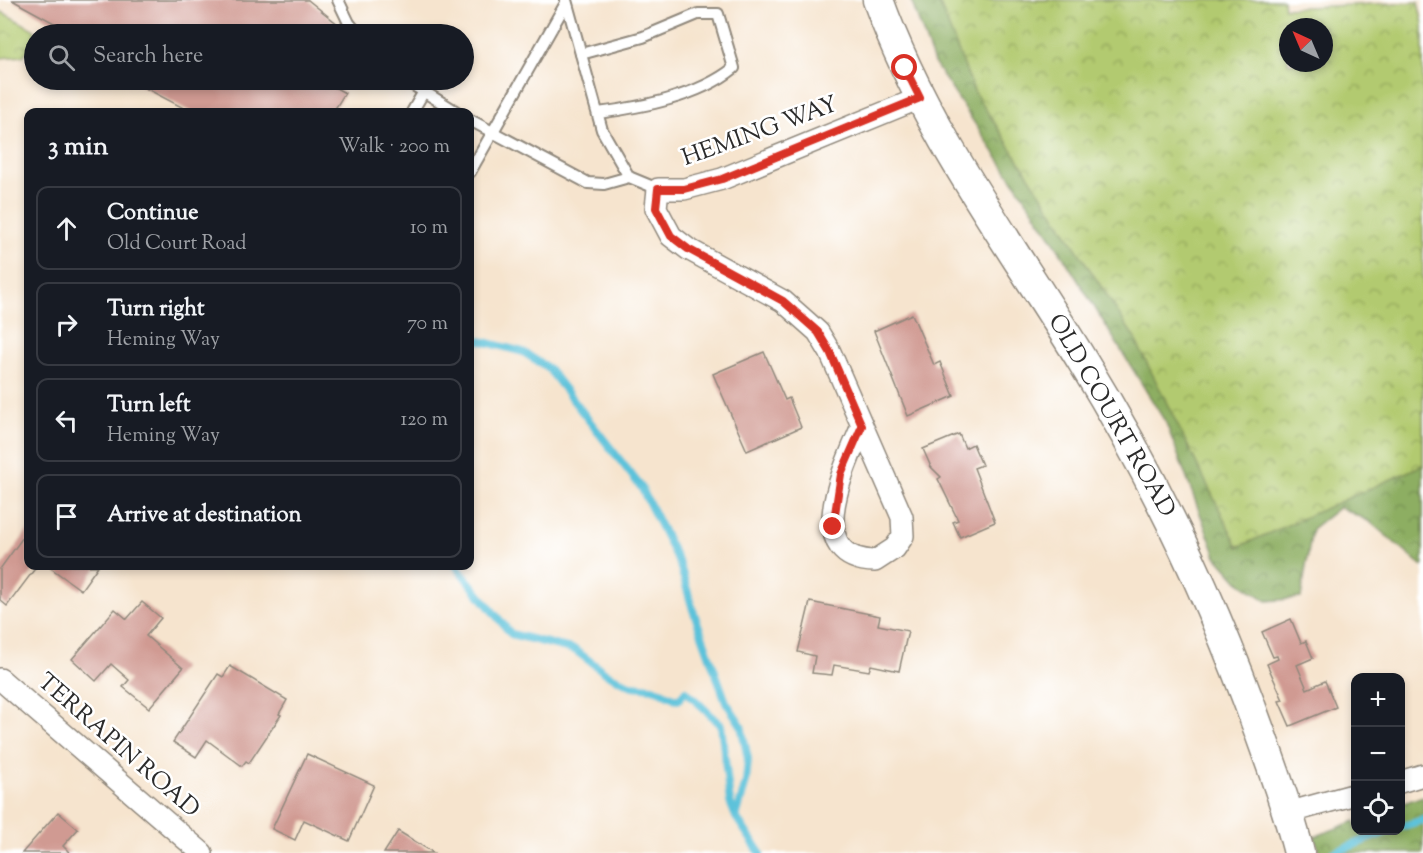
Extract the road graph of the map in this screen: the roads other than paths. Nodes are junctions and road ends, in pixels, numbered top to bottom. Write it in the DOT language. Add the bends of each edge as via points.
graph roads {
  1 [pos="338,0"];
  2 [pos="878,0"];
  3 [pos="566,1"];
  4 [pos="349,24"];
  5 [pos="581,54"];
  6 [pos="419,90"];
  7 [pos="423,93"];
  8 [pos="920,98"];
  9 [pos="414,108"];
  10 [pos="450,108"];
  11 [pos="597,113"];
  12 [pos="474,122"];
  13 [pos="492,133"];
  14 [pos="474,165"];
  15 [pos="629,177"];
  16 [pos="658,189"];
  17 [pos="862,426"];
  18 [pos="0,678"];
  19 [pos="1423,775"];
  20 [pos="1404,781"];
  21 [pos="1351,795"];
  22 [pos="1287,813"];
  23 [pos="202,853"];
  24 [pos="1299,853"];
  1 -- 4 [label="lane"];
  2 -- 8 [label="main road, OLD COURT ROAD"];
  3 -- 5 [label="lane"];
  3 -- 13 [label="lane"];
  5 -- 11 [label="lane"];
  5 -- 11 [label="lane" via="643,38 698,14 718,14 726,38 734,68 716,83 628,109"];
  6 -- 7 [label="lane"];
  7 -- 9 [label="lane"];
  7 -- 10 [label="lane"];
  8 -- 16 [label="street, HEMING WAY" via="722,179 684,189"];
  8 -- 22 [label="main road, OLD COURT ROAD" via="1084,363 1158,492 1220,629"];
  11 -- 15 [label="lane" via="602,130"];
  12 -- 13 [label="lane"];
  13 -- 14 [label="lane"];
  13 -- 15 [label="lane" via="588,183 604,184"];
  15 -- 16 [label="lane"];
  16 -- 17 [label="street, HEMING WAY" via="656,208 671,236 783,301 818,332"];
  17 -- 17 [label="street, HEMING WAY" via="902,517 903,536 887,555 876,561 851,557 841,549 833,527 841,474"];
  18 -- 23 [label="street, TERRAPIN ROAD"];
  19 -- 20 [label="street"];
  21 -- 22 [label="street"];
  22 -- 24 [label="main road, OLD COURT ROAD"];
}
